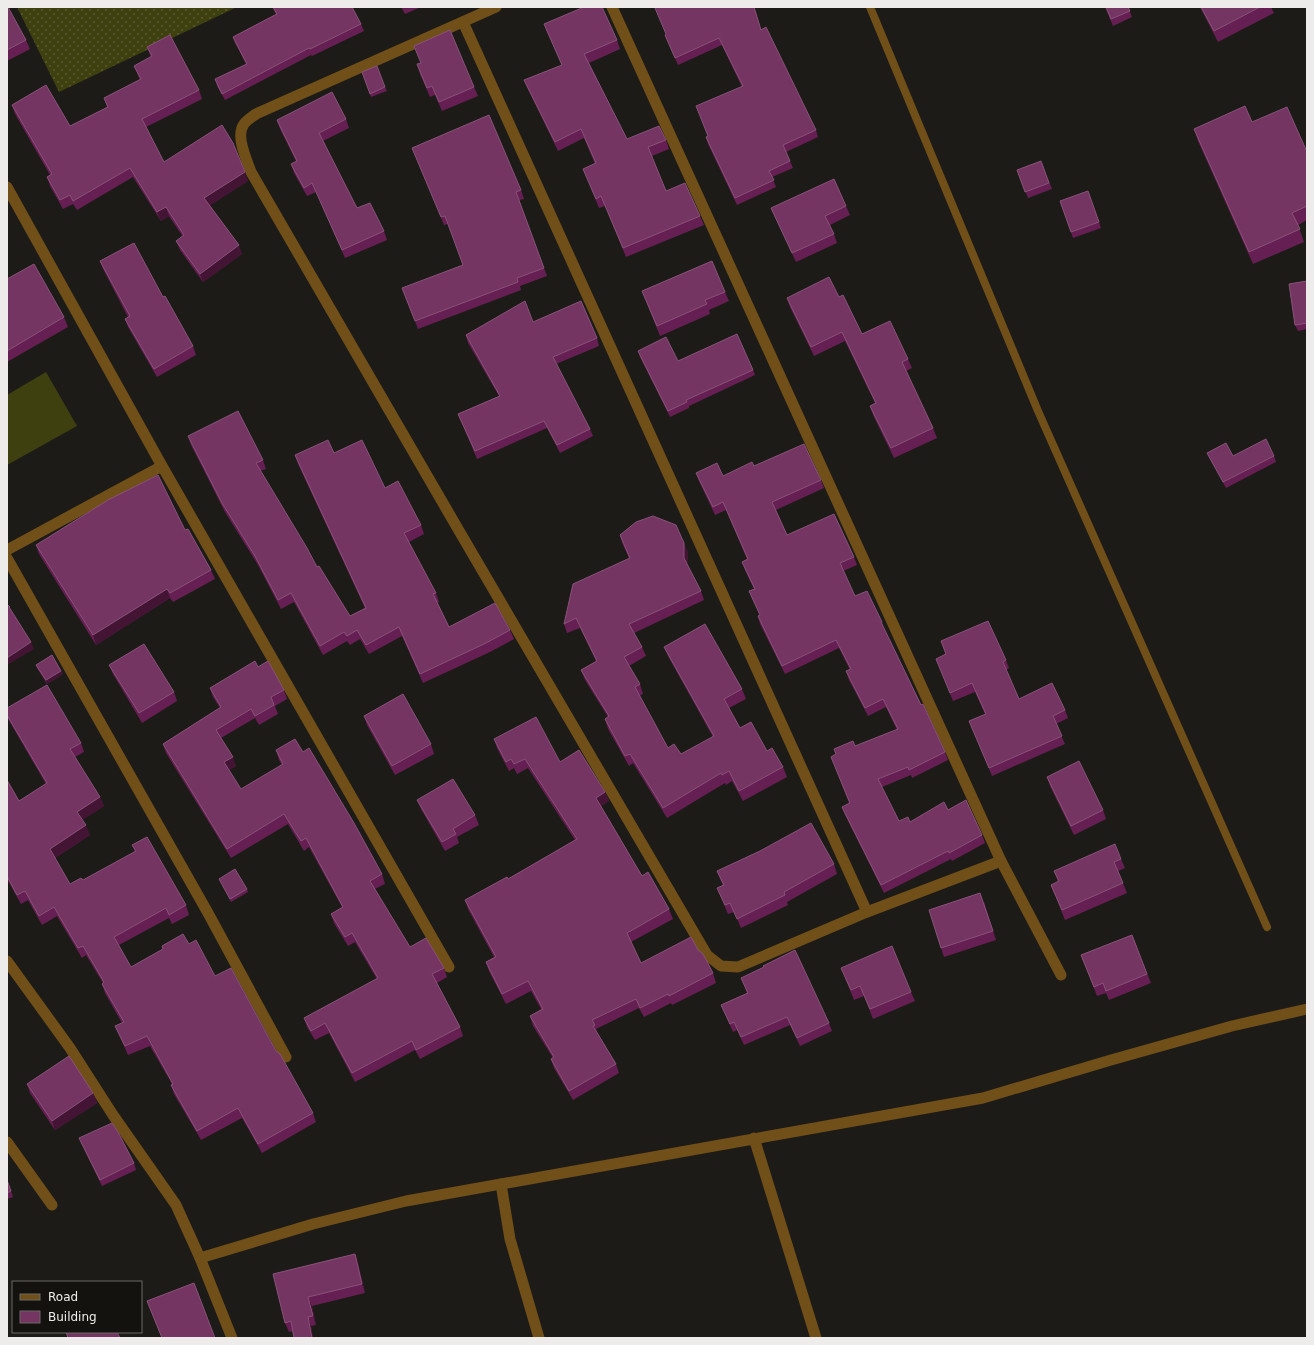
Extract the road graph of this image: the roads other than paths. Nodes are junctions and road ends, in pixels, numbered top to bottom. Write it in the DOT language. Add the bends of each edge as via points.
graph roads {
  1 [pos="496,7"];
  2 [pos="612,7"];
  3 [pos="870,7"];
  4 [pos="463,22"];
  5 [pos="7,187"];
  6 [pos="162,466"];
  7 [pos="7,550"];
  8 [pos="7,558"];
  9 [pos="1001,861"];
  10 [pos="867,912"];
  11 [pos="1267,927"];
  12 [pos="7,961"];
  13 [pos="449,967"];
  14 [pos="1061,976"];
  15 [pos="1307,1008"];
  16 [pos="286,1057"];
  17 [pos="754,1138"];
  18 [pos="7,1142"];
  19 [pos="502,1184"];
  20 [pos="52,1205"];
  21 [pos="200,1258"];
  22 [pos="232,1338"];
  23 [pos="539,1338"];
  24 [pos="816,1338"];
  1 -- 4 [label="street"];
  2 -- 9 [label="street"];
  3 -- 11 [label="lane" via="1038,411"];
  4 -- 10 [label="street"];
  4 -- 10 [label="street" via="256,114 243,125 240,136 251,172 707,955 721,966 738,967"];
  5 -- 6 [label="street"];
  6 -- 7 [label="street"];
  6 -- 13 [label="street"];
  8 -- 16 [label="street" via="204,906"];
  9 -- 10 [label="street"];
  9 -- 14 [label="street"];
  12 -- 21 [label="street" via="176,1205"];
  15 -- 17 [label="street" via="1232,1026 983,1098"];
  17 -- 19 [label="street"];
  17 -- 24 [label="street"];
  18 -- 20 [label="street"];
  19 -- 21 [label="street" via="406,1201 313,1224"];
  19 -- 23 [label="street" via="510,1239"];
  21 -- 22 [label="street"];
}
